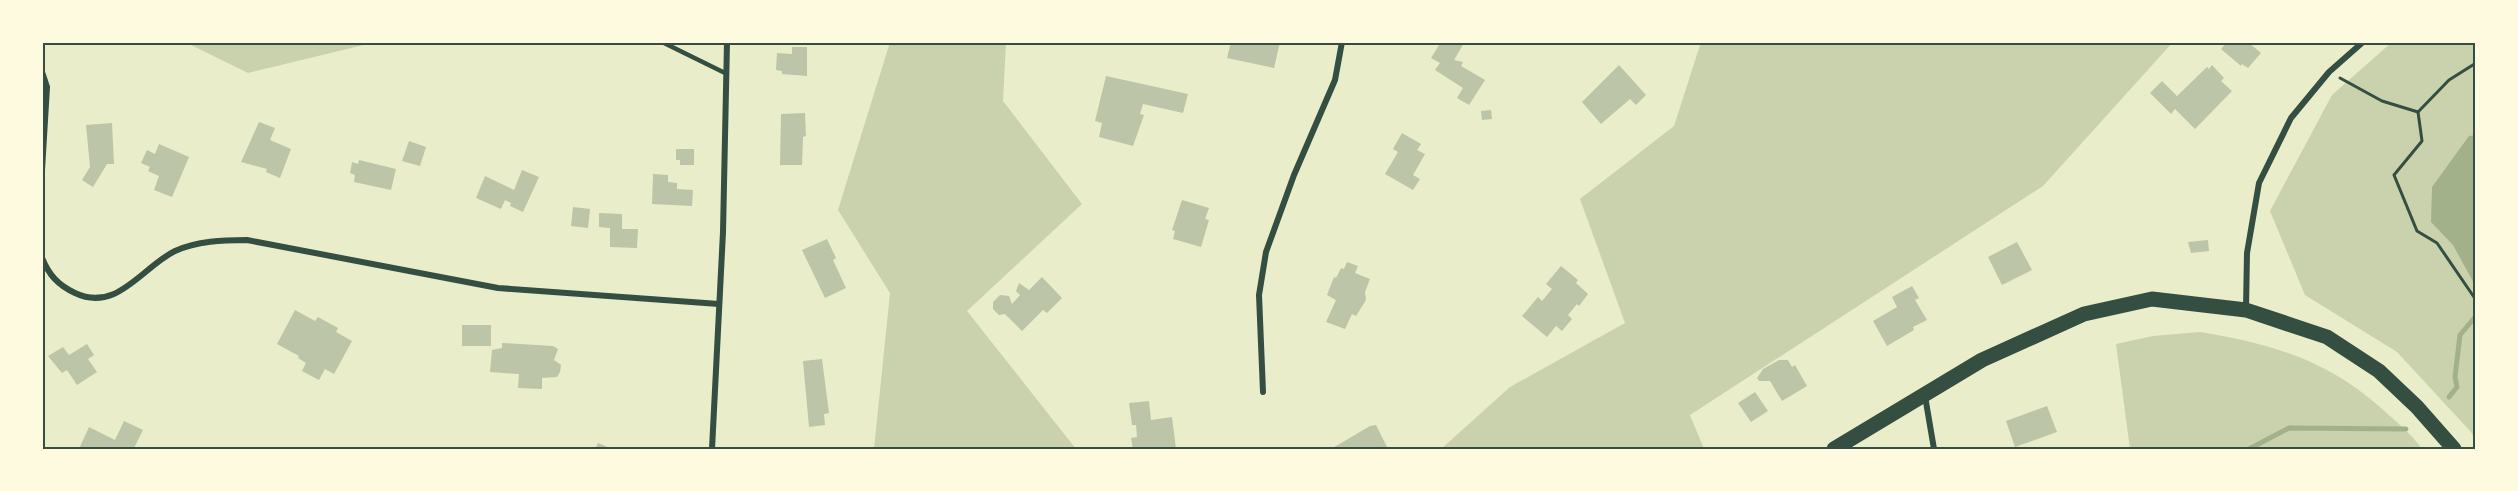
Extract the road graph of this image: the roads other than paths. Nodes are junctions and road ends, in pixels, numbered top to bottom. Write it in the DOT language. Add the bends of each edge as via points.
graph roads {
  1 [pos="662,42"];
  2 [pos="726,42"];
  3 [pos="1342,42"];
  4 [pos="2363,42"];
  5 [pos="42,72"];
  6 [pos="725,72"];
  7 [pos="42,170"];
  8 [pos="42,258"];
  9 [pos="719,304"];
  10 [pos="2246,310"];
  11 [pos="1263,392"];
  12 [pos="1925,395"];
  13 [pos="712,449"];
  14 [pos="1834,449"];
  15 [pos="1934,449"];
  16 [pos="2454,449"];
  1 -- 6 [label="lane"];
  2 -- 6 [label="street"];
  3 -- 11 [label="street" via="1335,80 1266,252 1259,295"];
  4 -- 10 [label="street" via="2329,72 2291,118 2259,183 2247,254"];
  5 -- 7 [label="street" via="47,87"];
  6 -- 9 [label="street"];
  8 -- 9 [label="street" via="48,273 62,287 101,299 122,291 174,251 211,241 247,240 498,288"];
  9 -- 13 [label="street"];
  10 -- 12 [label="main road" via="2152,299 2084,314 1982,360"];
  10 -- 16 [label="main road" via="2327,337 2379,371"];
  12 -- 14 [label="main road"];
  12 -- 15 [label="street"];
}
